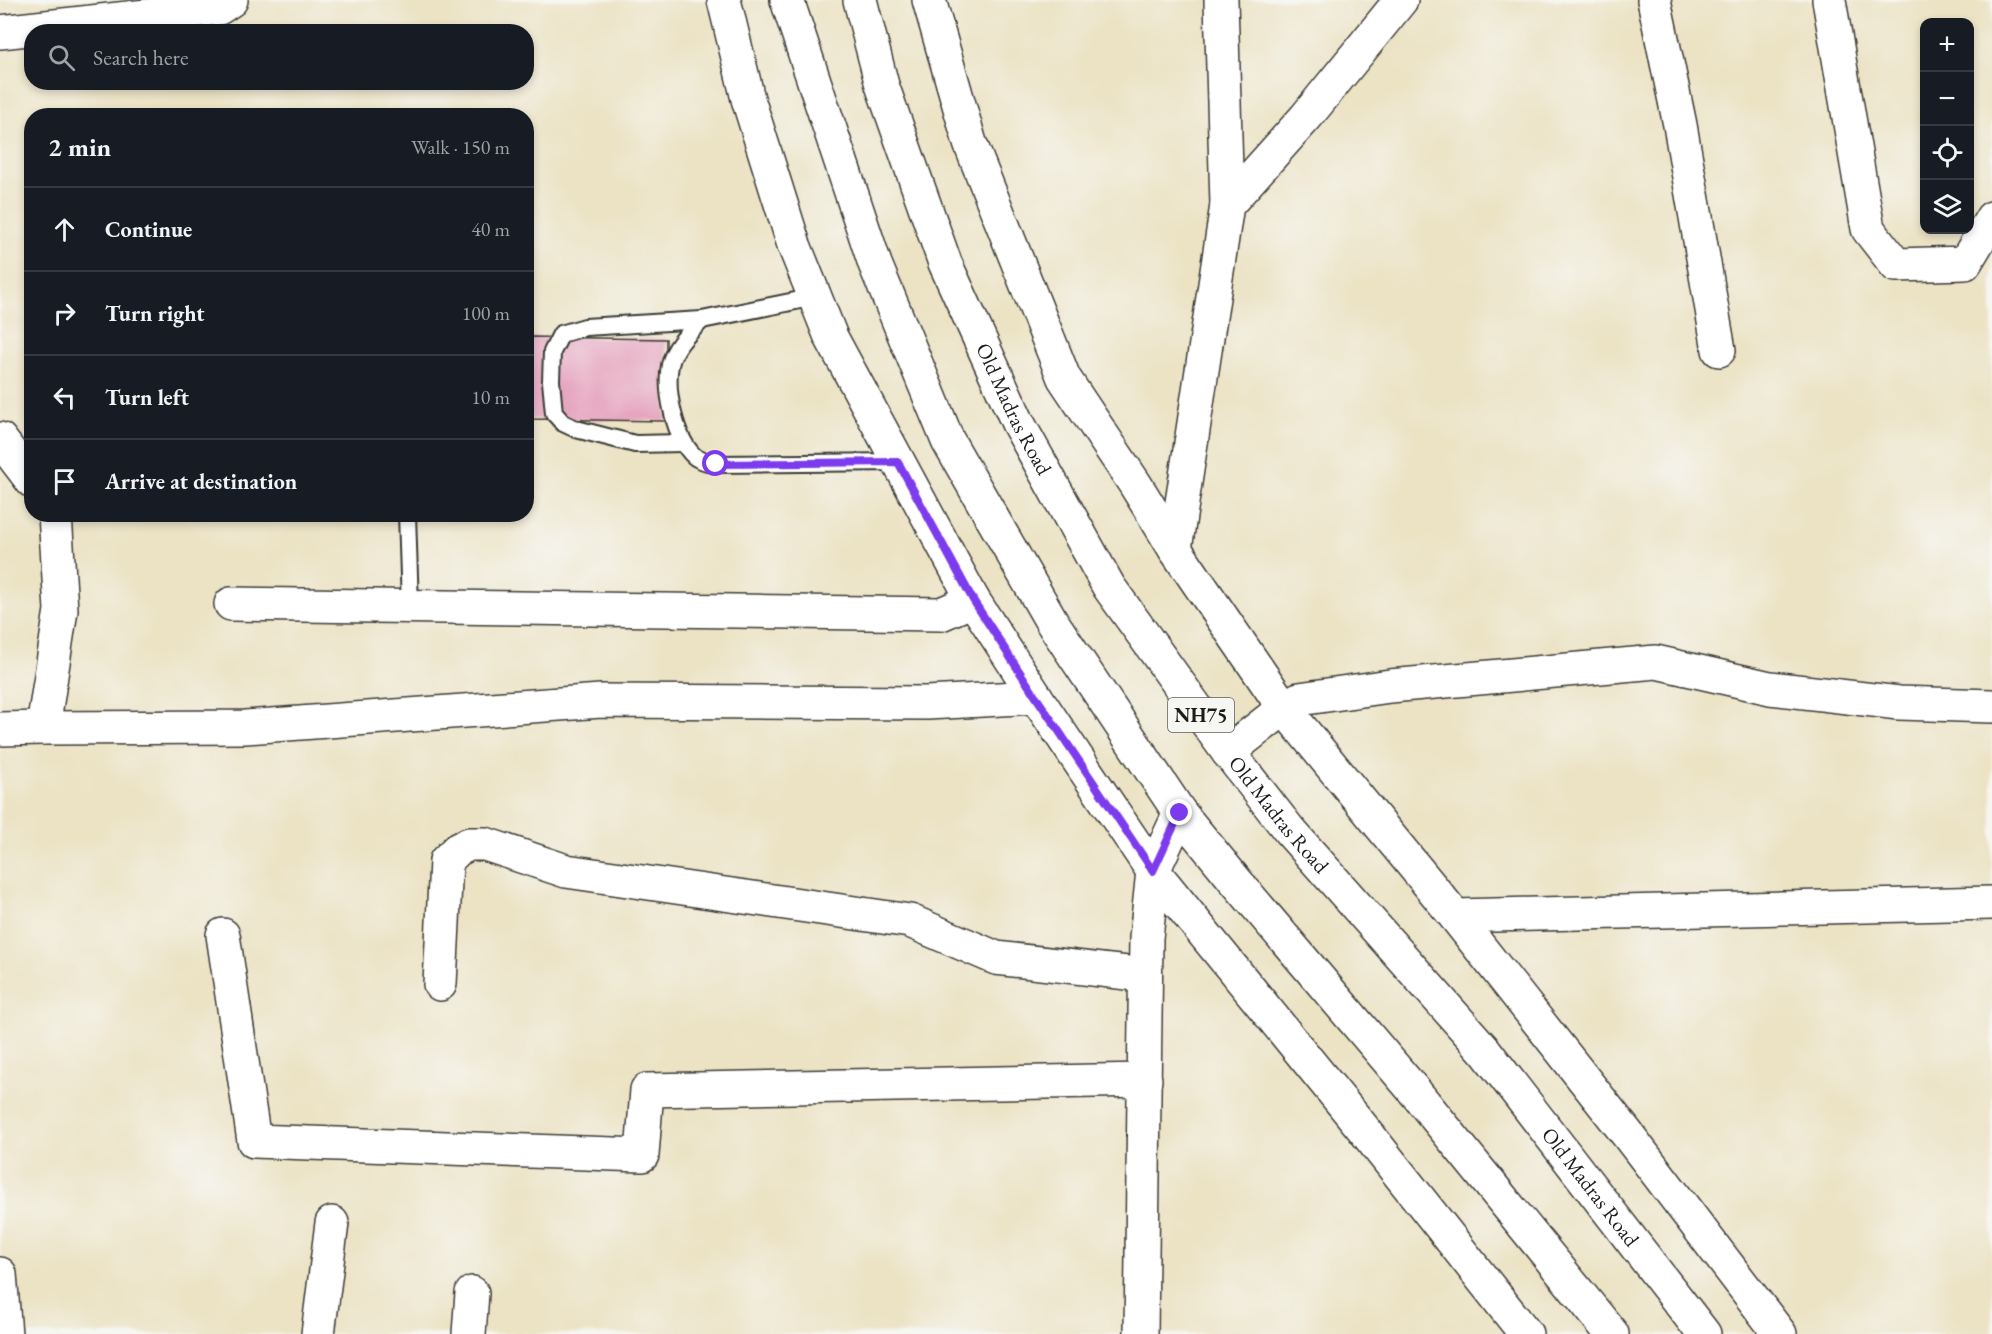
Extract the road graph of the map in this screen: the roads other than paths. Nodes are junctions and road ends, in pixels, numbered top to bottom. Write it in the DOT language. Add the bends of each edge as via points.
graph roads {
  1 [pos="231,0"];
  2 [pos="724,0"];
  3 [pos="787,0"];
  4 [pos="860,0"];
  5 [pos="929,0"];
  6 [pos="1221,0"];
  7 [pos="1401,0"];
  8 [pos="1654,0"];
  9 [pos="1829,0"];
  10 [pos="73,24"];
  11 [pos="24,29"];
  12 [pos="0,32"];
  13 [pos="1227,205"];
  14 [pos="1992,218"];
  15 [pos="815,297"];
  16 [pos="702,320"];
  17 [pos="1719,350"];
  18 [pos="0,439"];
  19 [pos="683,443"];
  20 [pos="898,462"];
  21 [pos="24,470"];
  22 [pos="56,522"];
  23 [pos="407,522"];
  24 [pos="1175,549"];
  25 [pos="973,600"];
  26 [pos="231,604"];
  27 [pos="410,607"];
  28 [pos="1036,697"];
  29 [pos="1992,706"];
  30 [pos="1284,708"];
  31 [pos="43,728"];
  32 [pos="0,729"];
  33 [pos="1228,753"];
  34 [pos="1180,813"];
  35 [pos="1153,871"];
  36 [pos="1992,903"];
  37 [pos="1455,916"];
  38 [pos="223,935"];
  39 [pos="1145,975"];
  40 [pos="440,984"];
  41 [pos="1145,1080"];
  42 [pos="332,1222"];
  43 [pos="0,1274"];
  44 [pos="472,1293"];
  45 [pos="5,1334"];
  46 [pos="318,1334"];
  47 [pos="469,1334"];
  48 [pos="1141,1334"];
  49 [pos="1526,1334"];
  50 [pos="1612,1334"];
  51 [pos="1704,1334"];
  52 [pos="1780,1334"];
  1 -- 10 [label="main road" via="219,8"];
  2 -- 15 [label="main road" via="748,99 794,245"];
  3 -- 34 [label="main road" via="875,264 948,441 1052,622"];
  4 -- 33 [label="main road, Old Madras Road / NH75" via="882,85 945,263 1018,423 1109,587"];
  5 -- 24 [label="main road" via="970,142 1064,378"];
  6 -- 13 [label="main road"];
  7 -- 13 [label="main road" via="1306,117"];
  8 -- 17 [label="main road"];
  9 -- 14 [label="main road" via="1868,229 1896,265 1965,263"];
  11 -- 12 [label="main road"];
  13 -- 24 [label="main road"];
  15 -- 16 [label="lane"];
  15 -- 20 [label="main road" via="831,337"];
  16 -- 19 [label="lane" via="683,339 670,364 669,400"];
  16 -- 19 [label="lane" via="585,327 561,334 552,352 554,412 563,423 636,444"];
  18 -- 21 [label="main road"];
  19 -- 20 [label="lane" via="696,458 716,464"];
  20 -- 25 [label="main road"];
  22 -- 31 [label="main road" via="61,610"];
  23 -- 27 [label="lane"];
  24 -- 30 [label="main road"];
  25 -- 27 [label="main road" via="941,614"];
  25 -- 28 [label="main road"];
  26 -- 27 [label="main road"];
  28 -- 31 [label="main road" via="927,703 601,701 245,727"];
  28 -- 35 [label="main road"];
  29 -- 30 [label="main road" via="1899,703 1770,688 1656,662 1390,686 1299,699"];
  30 -- 33 [label="main road"];
  30 -- 37 [label="main road"];
  31 -- 32 [label="main road"];
  33 -- 51 [label="main road, Old Madras Road / NH75" via="1289,830 1486,1052"];
  34 -- 35 [label="main road"];
  34 -- 50 [label="main road" via="1416,1092"];
  35 -- 39 [label="main road"];
  35 -- 49 [label="main road"];
  36 -- 37 [label="main road"];
  37 -- 52 [label="main road"];
  38 -- 41 [label="main road" via="254,1141 642,1155 647,1090"];
  39 -- 40 [label="main road" via="996,958 910,921 566,871 485,844 469,844 446,861"];
  39 -- 41 [label="main road"];
  41 -- 48 [label="main road"];
  42 -- 46 [label="main road"];
  43 -- 45 [label="main road"];
  44 -- 47 [label="main road"];
}
